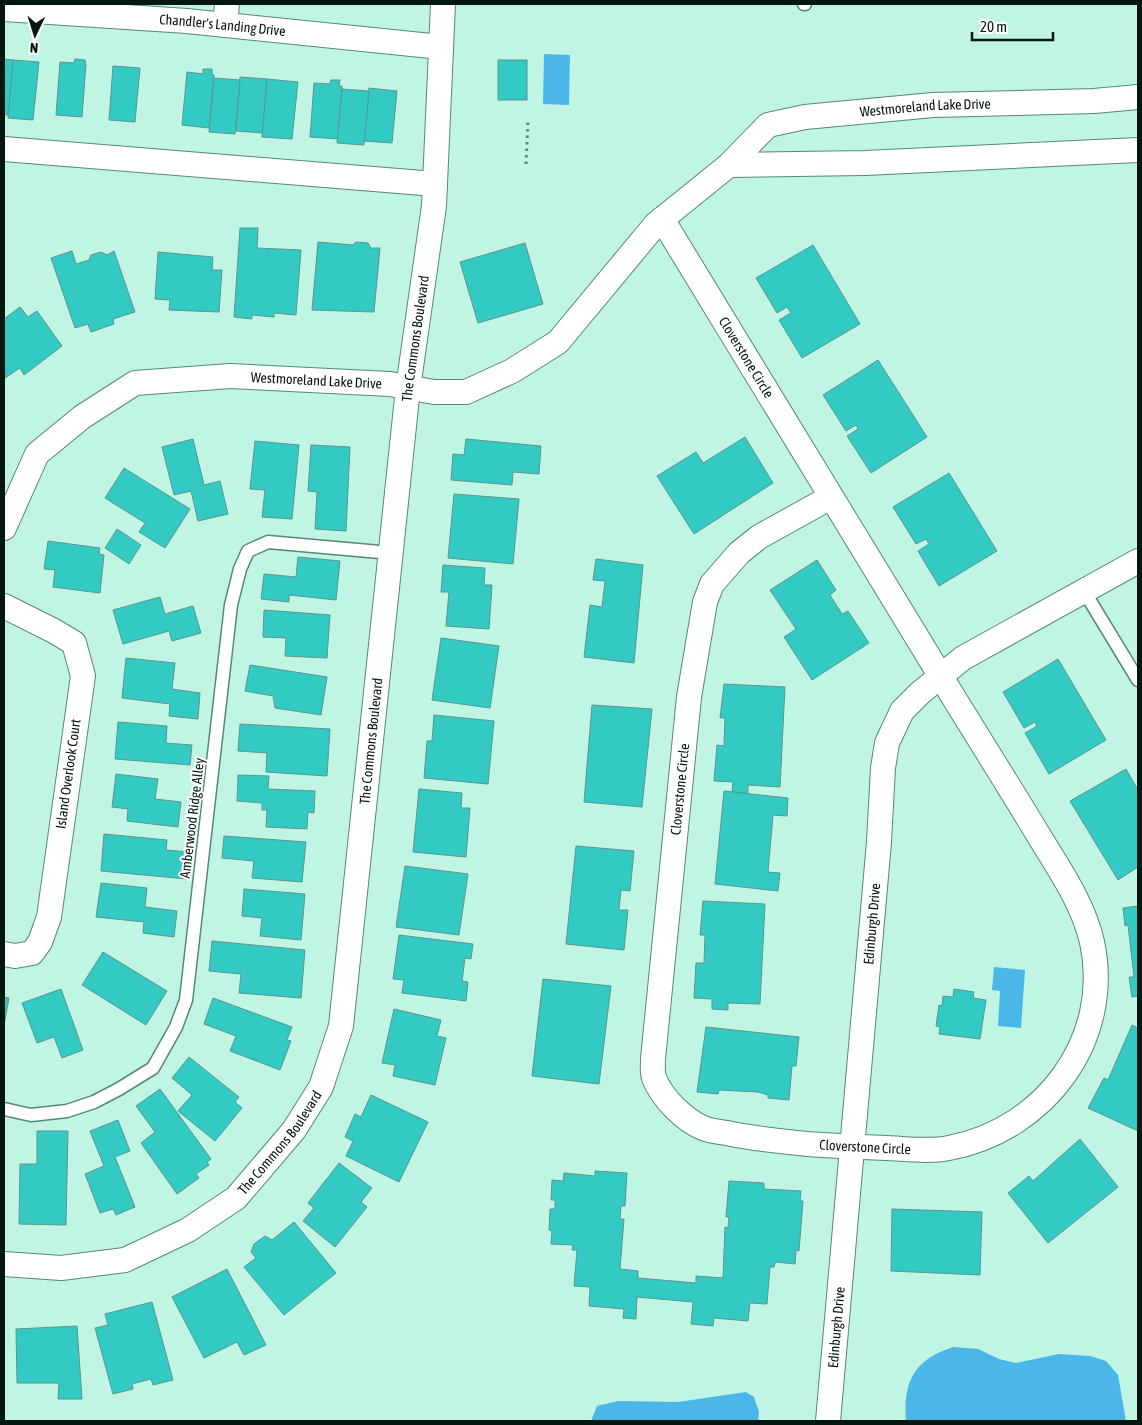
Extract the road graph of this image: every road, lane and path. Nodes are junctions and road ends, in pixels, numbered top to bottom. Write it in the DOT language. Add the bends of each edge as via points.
graph roads {
  1 [pos="443,4"];
  2 [pos="35,7"];
  3 [pos="4,9"];
  4 [pos="226,14"];
  5 [pos="441,47"];
  6 [pos="1138,97"];
  7 [pos="528,122"];
  8 [pos="4,149"];
  9 [pos="1138,150"];
  10 [pos="526,164"];
  11 [pos="729,164"];
  12 [pos="435,184"];
  13 [pos="662,219"];
  14 [pos="408,388"];
  15 [pos="831,496"];
  16 [pos="4,528"];
  17 [pos="391,554"];
  18 [pos="1138,561"];
  19 [pos="1084,591"];
  20 [pos="4,606"];
  21 [pos="941,676"];
  22 [pos="1138,680"];
  23 [pos="4,954"];
  24 [pos="4,1109"];
  25 [pos="852,1147"];
  26 [pos="4,1264"];
  27 [pos="828,1421"];
  1 -- 5 [label="street, The Commons Boulevard"];
  2 -- 3 [label="street, Chandler's Landing Drive"];
  2 -- 4 [label="street, Chandler's Landing Drive"];
  4 -- 5 [label="street, Chandler's Landing Drive"];
  5 -- 12 [label="street, The Commons Boulevard"];
  6 -- 11 [label="street, Westmoreland Lake Drive" via="933,105 805,117 768,126"];
  7 -- 10 [label="path"];
  8 -- 12 [label="street"];
  9 -- 11 [label="street" via="865,163"];
  11 -- 13 [label="street, Westmoreland Lake Drive"];
  12 -- 14 [label="street, The Commons Boulevard"];
  13 -- 14 [label="street, Westmoreland Lake Drive" via="558,342 512,371 466,392"];
  13 -- 15 [label="street, Cloverstone Circle"];
  14 -- 16 [label="street, Westmoreland Lake Drive" via="390,384 230,376 134,383 82,417 37,454"];
  14 -- 17 [label="street, The Commons Boulevard"];
  15 -- 21 [label="street, Cloverstone Circle"];
  15 -- 25 [label="street, Cloverstone Circle" via="759,537 739,553 712,584 705,602 689,697 653,1076 659,1088 686,1118 704,1128 763,1141"];
  17 -- 24 [label="lane, Amberwood Ridge Alley" via="268,542 248,551 231,605 186,1000 176,1027 153,1068 94,1102 67,1111 31,1116"];
  17 -- 26 [label="street, The Commons Boulevard" via="341,1026 320,1087 294,1130 236,1198 188,1230 125,1260 60,1268"];
  18 -- 19 [label="street, Edinburgh Drive"];
  19 -- 21 [label="street, Edinburgh Drive" via="963,658"];
  19 -- 22 [label="lane"];
  20 -- 23 [label="street, Island Overlook Court" via="74,643 83,676 49,916 40,942 32,953"];
  21 -- 25 [label="street, Edinburgh Drive" via="902,711 887,742"];
  21 -- 25 [label="street, Cloverstone Circle" via="1084,915 1095,965 1091,1017 1084,1040 1057,1085 1039,1106 995,1133 948,1148"];
  25 -- 27 [label="street, Edinburgh Drive"];
}
